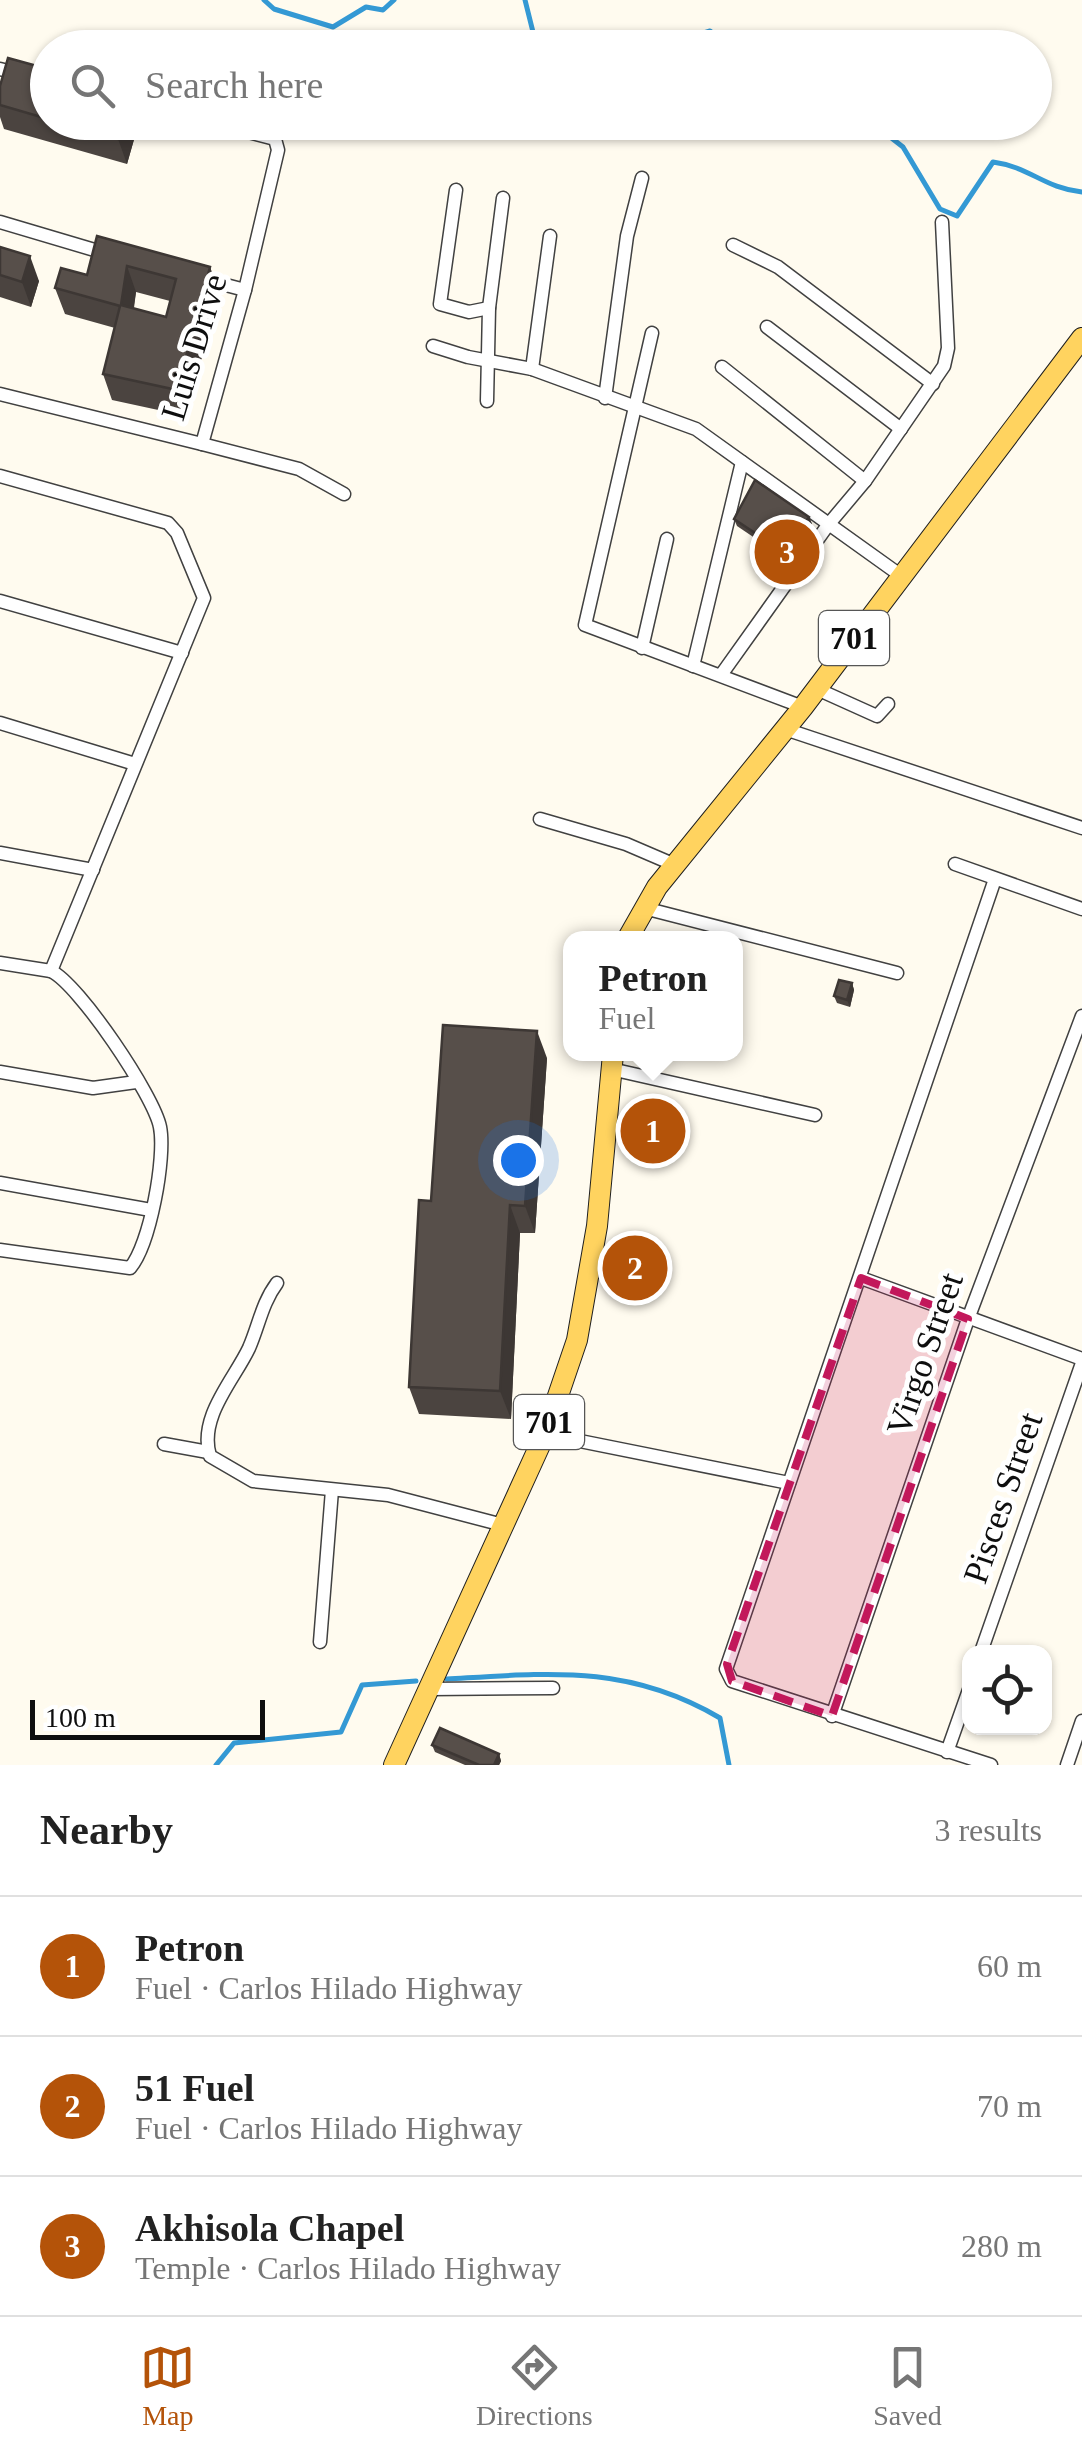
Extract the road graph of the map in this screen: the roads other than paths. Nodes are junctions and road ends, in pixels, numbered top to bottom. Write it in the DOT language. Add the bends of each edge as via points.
graph roads {
  1 [pos="0,69"];
  2 [pos="30,76"];
  3 [pos="275,140"];
  4 [pos="642,178"];
  5 [pos="456,190"];
  6 [pos="503,198"];
  7 [pos="0,222"];
  8 [pos="942,222"];
  9 [pos="550,236"];
  10 [pos="733,245"];
  11 [pos="124,258"];
  12 [pos="176,272"];
  13 [pos="246,290"];
  14 [pos="489,308"];
  15 [pos="768,328"];
  16 [pos="652,333"];
  17 [pos="1082,338"];
  18 [pos="433,346"];
  19 [pos="491,358"];
  20 [pos="722,367"];
  21 [pos="532,369"];
  22 [pos="934,384"];
  23 [pos="0,394"];
  24 [pos="605,398"];
  25 [pos="487,401"];
  26 [pos="633,408"];
  27 [pos="900,429"];
  28 [pos="202,444"];
  29 [pos="742,462"];
  30 [pos="0,476"];
  31 [pos="865,481"];
  32 [pos="344,494"];
  33 [pos="828,525"];
  34 [pos="667,539"];
  35 [pos="900,576"];
  36 [pos="0,601"];
  37 [pos="642,648"];
  38 [pos="182,652"];
  39 [pos="693,666"];
  40 [pos="721,675"];
  41 [pos="816,688"];
  42 [pos="888,704"];
  43 [pos="803,707"];
  44 [pos="0,723"];
  45 [pos="785,729"];
  46 [pos="135,764"];
  47 [pos="540,819"];
  48 [pos="1082,828"];
  49 [pos="0,852"];
  50 [pos="955,864"];
  51 [pos="675,865"];
  52 [pos="92,870"];
  53 [pos="995,879"];
  54 [pos="644,908"];
  55 [pos="1082,909"];
  56 [pos="632,931"];
  57 [pos="733,931"];
  58 [pos="743,934"];
  59 [pos="0,963"];
  60 [pos="51,972"];
  61 [pos="896,973"];
  62 [pos="1082,1016"];
  63 [pos="612,1061"];
  64 [pos="0,1072"];
  65 [pos="136,1082"];
  66 [pos="815,1115"];
  67 [pos="0,1183"];
  68 [pos="151,1210"];
  69 [pos="0,1250"];
  70 [pos="861,1278"];
  71 [pos="277,1283"];
  72 [pos="968,1319"];
  73 [pos="1082,1361"];
  74 [pos="544,1434"];
  75 [pos="164,1444"];
  76 [pos="208,1452"];
  77 [pos="789,1482"];
  78 [pos="332,1490"];
  79 [pos="503,1525"];
  80 [pos="320,1642"];
  81 [pos="984,1645"];
  82 [pos="552,1688"];
  83 [pos="428,1689"];
  84 [pos="962,1710"];
  85 [pos="832,1716"];
  86 [pos="1082,1722"];
  87 [pos="947,1752"];
  88 [pos="394,1765"];
  89 [pos="991,1765"];
  90 [pos="1067,1765"];
  1 -- 2 [label="street"];
  3 -- 13 [label="street, Luis Drive"];
  4 -- 24 [label="street" via="627,236"];
  5 -- 14 [label="street" via="440,304 468,312"];
  6 -- 14 [label="street"];
  7 -- 11 [label="street"];
  8 -- 22 [label="street" via="948,348"];
  9 -- 21 [label="street"];
  10 -- 22 [label="street" via="778,267"];
  12 -- 13 [label="street"];
  13 -- 28 [label="street, Luis Drive"];
  14 -- 19 [label="street"];
  15 -- 27 [label="street"];
  16 -- 26 [label="street"];
  17 -- 35 [label="main road, 701"];
  18 -- 19 [label="street"];
  19 -- 21 [label="street"];
  19 -- 25 [label="street"];
  20 -- 31 [label="street"];
  21 -- 24 [label="street"];
  22 -- 27 [label="street"];
  23 -- 28 [label="street, Luis Drive"];
  24 -- 26 [label="street"];
  26 -- 29 [label="street" via="691,426"];
  26 -- 37 [label="street" via="584,623"];
  27 -- 31 [label="street"];
  28 -- 32 [label="street" via="299,469"];
  29 -- 33 [label="street"];
  29 -- 39 [label="street"];
  30 -- 38 [label="street" via="173,527 204,592"];
  31 -- 33 [label="street"];
  33 -- 35 [label="street"];
  33 -- 40 [label="street"];
  34 -- 37 [label="street"];
  35 -- 41 [label="main road, 701"];
  36 -- 38 [label="street"];
  37 -- 39 [label="street"];
  38 -- 46 [label="street"];
  39 -- 40 [label="street"];
  40 -- 43 [label="street"];
  41 -- 42 [label="street" via="877,716"];
  41 -- 43 [label="main road, 701"];
  43 -- 45 [label="main road, 701"];
  44 -- 46 [label="street"];
  45 -- 48 [label="street"];
  45 -- 51 [label="main road, 701"];
  46 -- 52 [label="street"];
  47 -- 51 [label="street"];
  49 -- 52 [label="street"];
  50 -- 53 [label="street"];
  51 -- 54 [label="main road, 701"];
  52 -- 60 [label="street"];
  53 -- 55 [label="street"];
  53 -- 70 [label="street"];
  54 -- 56 [label="main road, 701"];
  54 -- 57 [label="street"];
  58 -- 61 [label="street"];
  59 -- 60 [label="street"];
  60 -- 65 [label="street" via="72,985"];
  62 -- 72 [label="street, Virgo Street"];
  63 -- 66 [label="street"];
  63 -- 74 [label="main road, 701" via="588,1289"];
  64 -- 65 [label="street" via="92,1088"];
  65 -- 68 [label="street" via="161,1130"];
  67 -- 68 [label="street"];
  68 -- 69 [label="street" via="130,1268"];
  70 -- 72 [label="street"];
  70 -- 77 [label="street"];
  71 -- 76 [label="street" via="220,1394"];
  72 -- 73 [label="street"];
  72 -- 85 [label="street, Virgo Street"];
  73 -- 81 [label="street, Pisces Street"];
  74 -- 77 [label="street"];
  74 -- 79 [label="main road, 701"];
  75 -- 76 [label="street"];
  76 -- 78 [label="street" via="242,1478"];
  77 -- 85 [label="street" via="726,1673 732,1681"];
  78 -- 79 [label="street" via="388,1495"];
  78 -- 80 [label="street"];
  79 -- 83 [label="main road, 701"];
  82 -- 83 [label="street"];
  83 -- 88 [label="main road, 701"];
  84 -- 87 [label="street"];
  85 -- 87 [label="street"];
  86 -- 90 [label="street"];
  87 -- 89 [label="street"];
}
